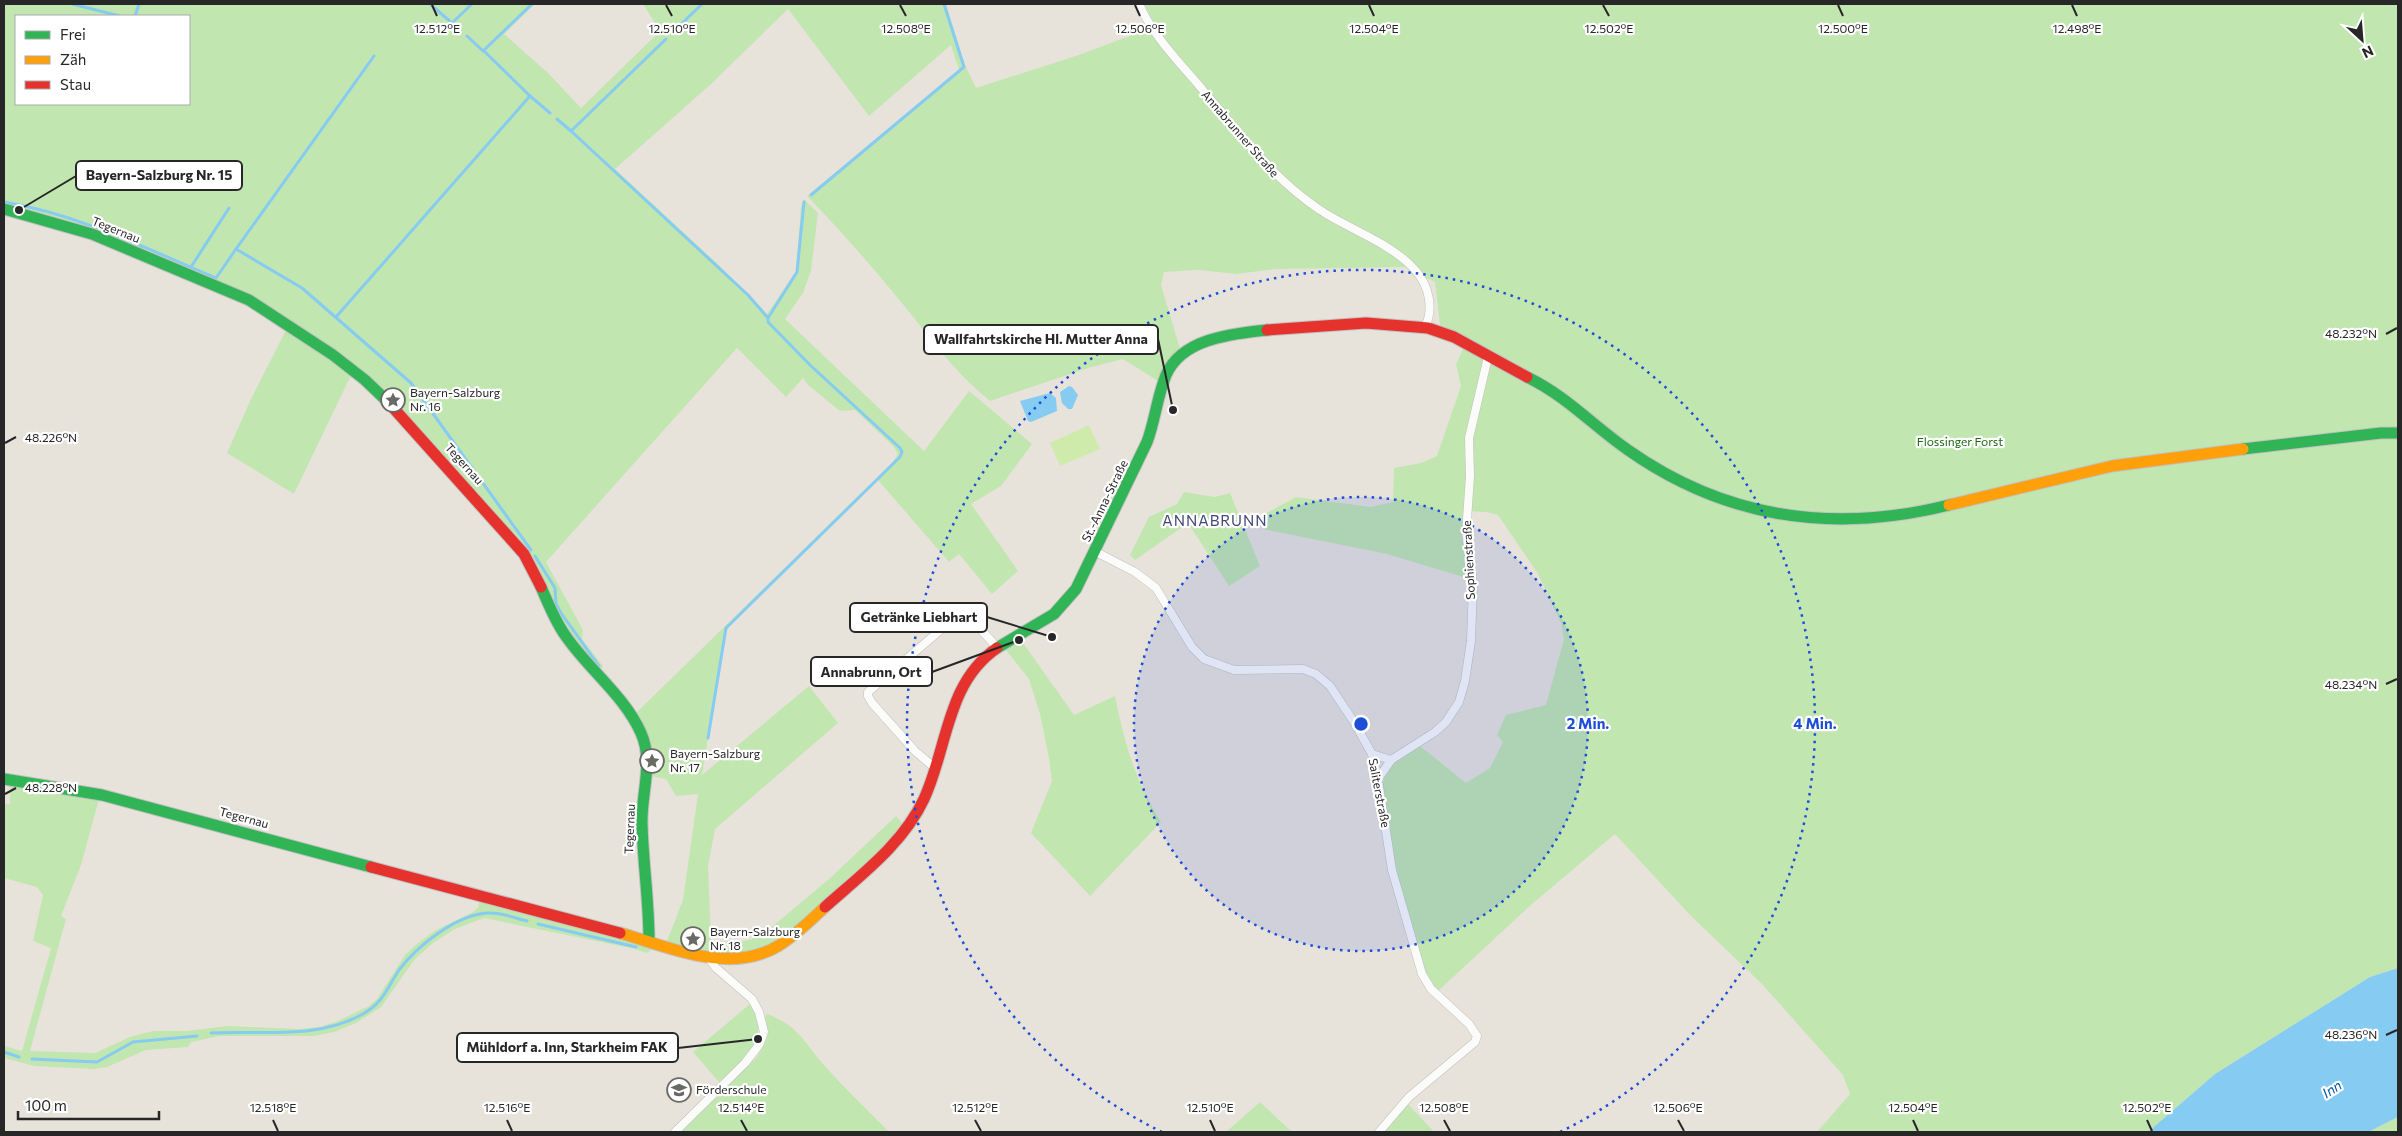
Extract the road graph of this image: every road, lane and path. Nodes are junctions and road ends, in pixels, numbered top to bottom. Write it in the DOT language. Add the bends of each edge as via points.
graph roads {
  1 [pos="1139,4"];
  2 [pos="4,209"];
  3 [pos="1425,327"];
  4 [pos="1488,357"];
  5 [pos="2398,433"];
  6 [pos="1096,552"];
  7 [pos="997,647"];
  8 [pos="1372,754"];
  9 [pos="1391,760"];
  10 [pos="935,768"];
  11 [pos="1378,778"];
  12 [pos="4,779"];
  13 [pos="649,941"];
  14 [pos="708,957"];
  15 [pos="675,1132"];
  16 [pos="1379,1132"];
  1 -- 3 [label="street, Annabrunner Straße" via="1170,52 1281,180 1321,211 1398,255 1416,271 1430,301"];
  2 -- 13 [label="street, Tegernau" via="92,234 249,300 365,380 463,484 524,554 564,634 629,710 642,735 648,774 642,820"];
  3 -- 4 [label="street, St.-Anna-Straße" via="1461,340"];
  3 -- 6 [label="street, St.-Anna-Straße" via="1363,324 1279,329 1217,338 1184,352 1166,375 1156,420 1138,466"];
  4 -- 5 [label="street, St.-Anna-Straße" via="1551,389 1640,459 1698,493 1742,507 1836,521 1894,518 2113,466"];
  4 -- 9 [label="street, Sophienstraße" via="1469,438 1466,534 1473,583 1471,641 1465,681 1459,702 1446,722"];
  6 -- 7 [label="street, St.-Anna-Straße" via="1075,591 1056,615"];
  6 -- 8 [label="street, Saliterstraße" via="1135,572 1156,588 1192,647 1204,659 1223,668 1241,671 1303,669 1323,679 1342,703"];
  7 -- 10 [label="street, St.-Anna-Straße" via="978,664 958,696"];
  7 -- 10 [label="street" via="969,618 958,615 868,692 872,703 915,751"];
  8 -- 9 [label="street"];
  8 -- 11 [label="street, Saliterstraße"];
  9 -- 11 [label="street, Sophienstraße"];
  10 -- 14 [label="street, St.-Anna-Straße" via="925,796 894,843 801,929 777,947 745,959"];
  11 -- 16 [label="street, Saliterstraße" via="1392,870 1422,974 1431,989 1469,1024 1477,1036 1475,1042 1409,1097"];
  12 -- 13 [label="street, Tegernau" via="68,788 170,812"];
  13 -- 14 [label="street, Tegernau"];
  14 -- 15 [label="street" via="752,1000 764,1032 750,1058"];
}
